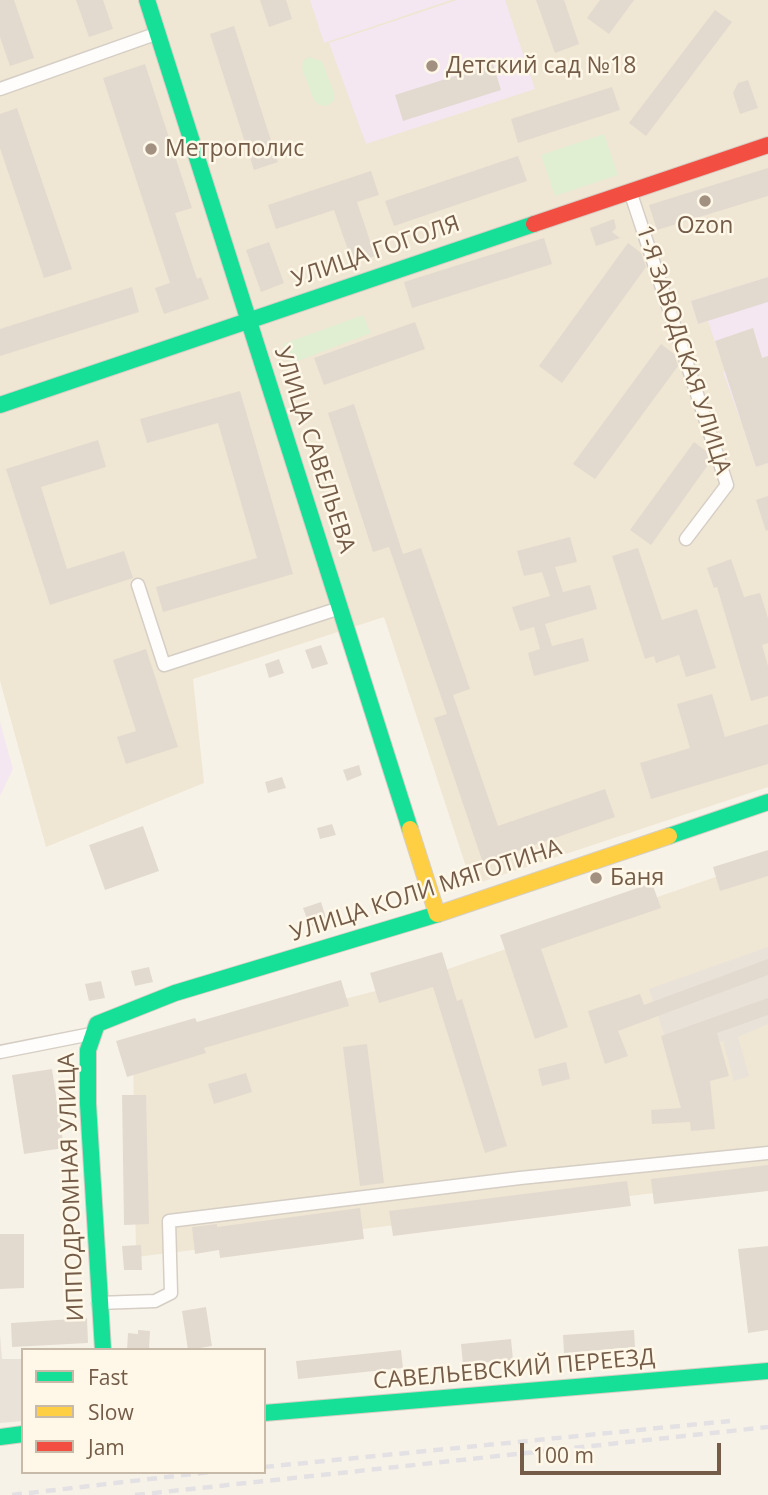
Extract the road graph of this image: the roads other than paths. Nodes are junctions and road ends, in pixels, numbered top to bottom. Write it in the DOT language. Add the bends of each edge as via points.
graph roads {
  1 [pos="147,0"];
  2 [pos="158,33"];
  3 [pos="0,89"];
  4 [pos="768,145"];
  5 [pos="630,191"];
  6 [pos="248,319"];
  7 [pos="0,405"];
  8 [pos="686,539"];
  9 [pos="138,585"];
  10 [pos="340,608"];
  11 [pos="768,802"];
  12 [pos="437,914"];
  13 [pos="94,1029"];
  14 [pos="0,1052"];
  15 [pos="768,1153"];
  16 [pos="98,1303"];
  17 [pos="103,1348"];
  18 [pos="768,1371"];
  19 [pos="266,1413"];
  20 [pos="21,1434"];
  21 [pos="0,1437"];
  1 -- 2 [label="street, УЛИЦА САВЕЛЬЕВА"];
  2 -- 3 [label="street"];
  2 -- 6 [label="street, УЛИЦА САВЕЛЬЕВА"];
  4 -- 5 [label="street, УЛИЦА ГОГОЛЯ"];
  5 -- 6 [label="street, УЛИЦА ГОГОЛЯ"];
  5 -- 8 [label="street, 1-Я ЗАВОДСКАЯ УЛИЦА" via="727,485"];
  6 -- 7 [label="street, УЛИЦА ГОГОЛЯ"];
  6 -- 10 [label="street, УЛИЦА САВЕЛЬЕВА"];
  9 -- 10 [label="street" via="164,665"];
  10 -- 12 [label="street, УЛИЦА САВЕЛЬЕВА"];
  11 -- 12 [label="street, УЛИЦА КОЛИ МЯГОТИНА"];
  12 -- 13 [label="street, УЛИЦА КОЛИ МЯГОТИНА" via="175,993"];
  13 -- 14 [label="street, УЛИЦА КОЛИ МЯГОТИНА"];
  13 -- 16 [label="street, ИППОДРОМНАЯ УЛИЦА" via="88,1104"];
  15 -- 16 [label="street" via="169,1221 171,1293 155,1301"];
  16 -- 17 [label="street, ИППОДРОМНАЯ УЛИЦА"];
  18 -- 19 [label="street, САВЕЛЬЕВСКИЙ ПЕРЕЕЗД"];
  20 -- 21 [label="street"];
}
